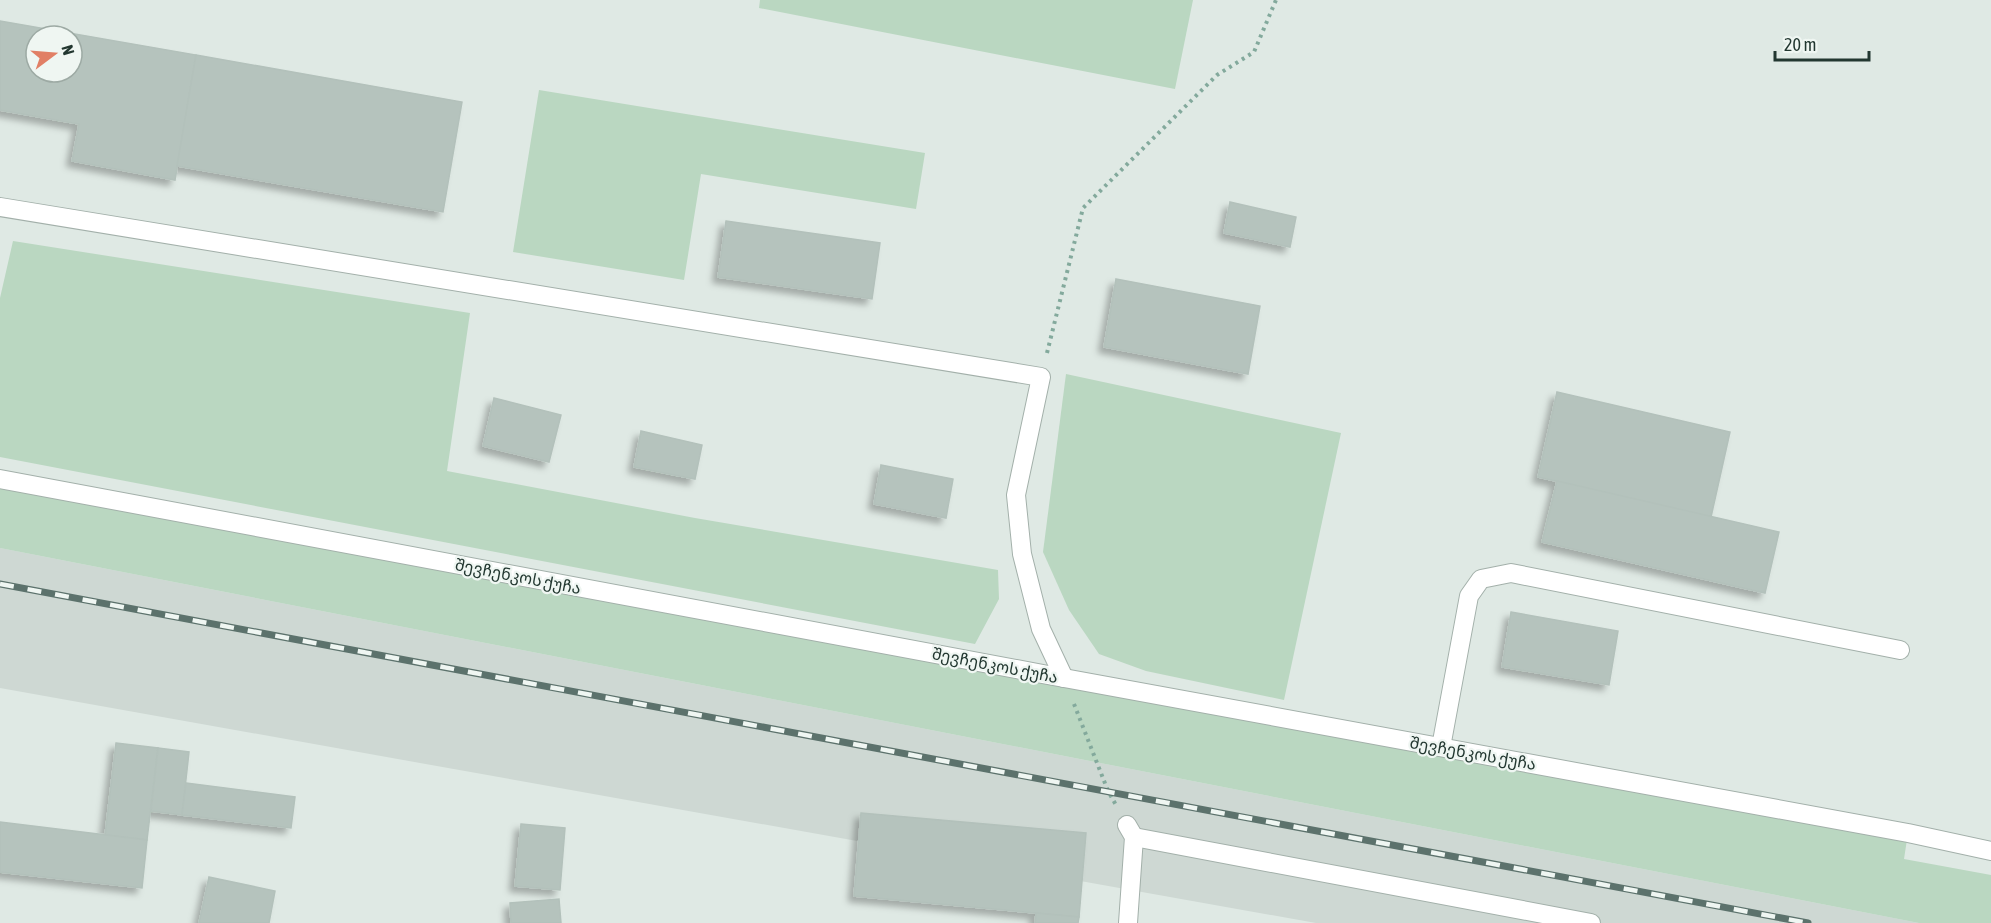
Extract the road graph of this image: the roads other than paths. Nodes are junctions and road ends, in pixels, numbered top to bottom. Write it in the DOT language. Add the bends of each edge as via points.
graph roads {
  1 [pos="0,207"];
  2 [pos="0,479"];
  3 [pos="1900,650"];
  4 [pos="1064,678"];
  5 [pos="1440,747"];
  6 [pos="1991,851"];
  7 [pos="1128,923"];
  8 [pos="1591,923"];
  1 -- 4 [label="street" via="1041,377 1016,495 1022,554 1041,629"];
  2 -- 4 [label="street, შევჩენკოს ქუჩა"];
  3 -- 5 [label="street" via="1511,573 1481,579 1469,596"];
  4 -- 5 [label="street, შევჩენკოს ქუჩა"];
  5 -- 6 [label="street, შევჩენკოს ქუჩა"];
  7 -- 8 [label="street" via="1130,831"];
}
